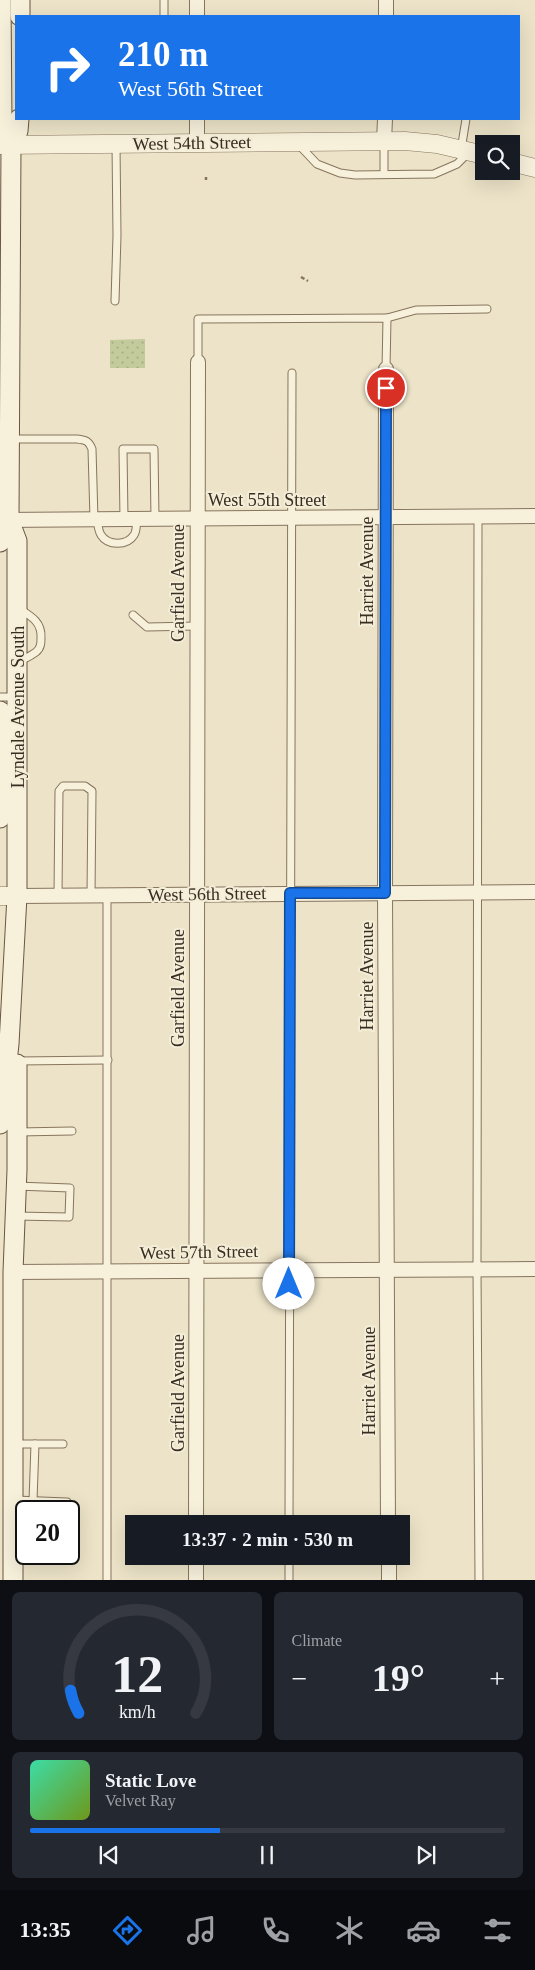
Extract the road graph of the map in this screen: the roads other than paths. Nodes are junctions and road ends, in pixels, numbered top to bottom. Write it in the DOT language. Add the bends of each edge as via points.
graph roads {
  1 [pos="1,0"];
  2 [pos="20,0"];
  3 [pos="164,0"];
  4 [pos="197,0"];
  5 [pos="386,0"];
  6 [pos="20,15"];
  7 [pos="164,15"];
  8 [pos="197,15"];
  9 [pos="386,15"];
  10 [pos="19,120"];
  11 [pos="197,120"];
  12 [pos="385,120"];
  13 [pos="466,120"];
  14 [pos="384,141"];
  15 [pos="295,142"];
  16 [pos="197,143"];
  17 [pos="116,144"];
  18 [pos="5,145"];
  19 [pos="471,152"];
  20 [pos="520,164"];
  21 [pos="535,168"];
  22 [pos="384,174"];
  23 [pos="5,224"];
  24 [pos="5,280"];
  25 [pos="115,301"];
  26 [pos="487,309"];
  27 [pos="386,318"];
  28 [pos="5,321"];
  29 [pos="198,362"];
  30 [pos="386,369"];
  31 [pos="292,373"];
  32 [pos="9,439"];
  33 [pos="535,516"];
  34 [pos="478,517"];
  35 [pos="290,518"];
  36 [pos="386,518"];
  37 [pos="96,519"];
  38 [pos="130,519"];
  39 [pos="155,519"];
  40 [pos="197,519"];
  41 [pos="4,520"];
  42 [pos="0,542"];
  43 [pos="133,615"];
  44 [pos="197,626"];
  45 [pos="9,696"];
  46 [pos="0,711"];
  47 [pos="0,794"];
  48 [pos="0,818"];
  49 [pos="478,892"];
  50 [pos="535,892"];
  51 [pos="290,893"];
  52 [pos="385,893"];
  53 [pos="197,895"];
  54 [pos="9,896"];
  55 [pos="58,896"];
  56 [pos="91,896"];
  57 [pos="107,896"];
  58 [pos="108,1060"];
  59 [pos="12,1062"];
  60 [pos="0,1124"];
  61 [pos="72,1131"];
  62 [pos="18,1132"];
  63 [pos="16,1186"];
  64 [pos="15,1216"];
  65 [pos="477,1269"];
  66 [pos="535,1269"];
  67 [pos="289,1270"];
  68 [pos="388,1271"];
  69 [pos="13,1272"];
  70 [pos="109,1272"];
  71 [pos="198,1272"];
  72 [pos="13,1444"];
  73 [pos="35,1444"];
  74 [pos="63,1444"];
  75 [pos="13,1500"];
  76 [pos="33,1500"];
  77 [pos="15,1506"];
  78 [pos="196,1515"];
  79 [pos="289,1515"];
  80 [pos="388,1515"];
  81 [pos="15,1533"];
  82 [pos="196,1565"];
  83 [pos="289,1565"];
  84 [pos="388,1565"];
  85 [pos="13,1580"];
  86 [pos="107,1580"];
  87 [pos="196,1580"];
  88 [pos="289,1580"];
  89 [pos="389,1580"];
  90 [pos="479,1580"];
  1 -- 18 [label="main road, Lyndale Avenue South"];
  2 -- 6 [label="main road"];
  3 -- 7 [label="lane"];
  4 -- 8 [label="street"];
  5 -- 9 [label="street"];
  10 -- 18 [label="main road, Lyndale Avenue South" via="18,131"];
  11 -- 16 [label="street"];
  12 -- 14 [label="street"];
  13 -- 19 [label="lane"];
  14 -- 15 [label="street, West 54th Street"];
  14 -- 19 [label="street, West 54th Street" via="421,142"];
  14 -- 22 [label="lane"];
  15 -- 16 [label="street, West 54th Street"];
  15 -- 22 [label="lane" via="317,164 355,175"];
  16 -- 17 [label="street, West 54th Street"];
  17 -- 18 [label="street, West 54th Street"];
  17 -- 25 [label="lane"];
  18 -- 23 [label="main road, Lyndale Avenue South" via="8,181"];
  19 -- 22 [label="lane" via="459,163 434,174"];
  20 -- 21 [label="street"];
  23 -- 24 [label="main road, Lyndale Avenue South"];
  24 -- 28 [label="main road, Lyndale Avenue South"];
  26 -- 27 [label="lane" via="416,310"];
  27 -- 29 [label="lane" via="198,319"];
  27 -- 30 [label="lane"];
  28 -- 32 [label="main road, Lyndale Avenue South"];
  29 -- 40 [label="street, Garfield Avenue"];
  30 -- 36 [label="street, Harriet Avenue"];
  31 -- 35 [label="lane"];
  32 -- 37 [label="lane" via="77,439 90,444"];
  32 -- 41 [label="main road, Lyndale Avenue South"];
  33 -- 34 [label="street, West 55th Street"];
  34 -- 36 [label="street, West 55th Street"];
  34 -- 49 [label="lane"];
  35 -- 36 [label="street, West 55th Street"];
  35 -- 40 [label="street, West 55th Street"];
  35 -- 51 [label="lane"];
  36 -- 52 [label="street, Harriet Avenue"];
  37 -- 38 [label="street, West 55th Street"];
  37 -- 38 [label="lane" via="102,537 118,544 134,535"];
  37 -- 41 [label="street, West 55th Street"];
  38 -- 39 [label="street, West 55th Street"];
  38 -- 39 [label="lane" via="123,449 154,449"];
  39 -- 40 [label="street, West 55th Street"];
  40 -- 44 [label="street, Garfield Avenue"];
  41 -- 42 [label="main road, Lyndale Avenue South"];
  41 -- 45 [label="main road, Lyndale Avenue South" via="17,541 18,662"];
  43 -- 44 [label="lane" via="147,628"];
  44 -- 53 [label="street, Garfield Avenue"];
  45 -- 54 [label="main road, Lyndale Avenue South"];
  46 -- 47 [label="main road, Lyndale Avenue South"];
  47 -- 48 [label="main road, Lyndale Avenue South"];
  49 -- 50 [label="street, West 56th Street"];
  49 -- 52 [label="street, West 56th Street"];
  49 -- 65 [label="lane"];
  51 -- 52 [label="street, West 56th Street"];
  51 -- 53 [label="street, West 56th Street"];
  51 -- 67 [label="lane"];
  52 -- 68 [label="street, Harriet Avenue"];
  53 -- 57 [label="street, West 56th Street"];
  53 -- 71 [label="street, Garfield Avenue"];
  54 -- 55 [label="street, West 56th Street"];
  54 -- 59 [label="main road, Lyndale Avenue South"];
  55 -- 56 [label="street, West 56th Street"];
  55 -- 56 [label="lane" via="59,791 63,786 85,786 92,791"];
  56 -- 57 [label="street, West 56th Street"];
  57 -- 58 [label="lane"];
  58 -- 59 [label="lane"];
  58 -- 70 [label="lane"];
  59 -- 60 [label="main road"];
  59 -- 62 [label="main road"];
  61 -- 62 [label="lane"];
  62 -- 63 [label="main road"];
  63 -- 64 [label="main road"];
  63 -- 64 [label="lane" via="70,1188 69,1217"];
  64 -- 69 [label="main road"];
  65 -- 66 [label="street, West 57th Street"];
  65 -- 68 [label="street, West 57th Street"];
  65 -- 90 [label="lane"];
  67 -- 68 [label="street, West 57th Street"];
  67 -- 71 [label="street, West 57th Street"];
  67 -- 79 [label="lane"];
  68 -- 80 [label="street, Harriet Avenue"];
  69 -- 70 [label="street, West 57th Street"];
  69 -- 72 [label="main road"];
  70 -- 71 [label="street, West 57th Street"];
  70 -- 86 [label="lane"];
  71 -- 78 [label="street, Garfield Avenue"];
  72 -- 73 [label="lane"];
  72 -- 75 [label="main road"];
  73 -- 74 [label="lane"];
  73 -- 76 [label="lane"];
  75 -- 77 [label="main road"];
  81 -- 85 [label="main road" via="8,1549"];
  82 -- 87 [label="street"];
  83 -- 88 [label="lane"];
  84 -- 89 [label="street"];
}
